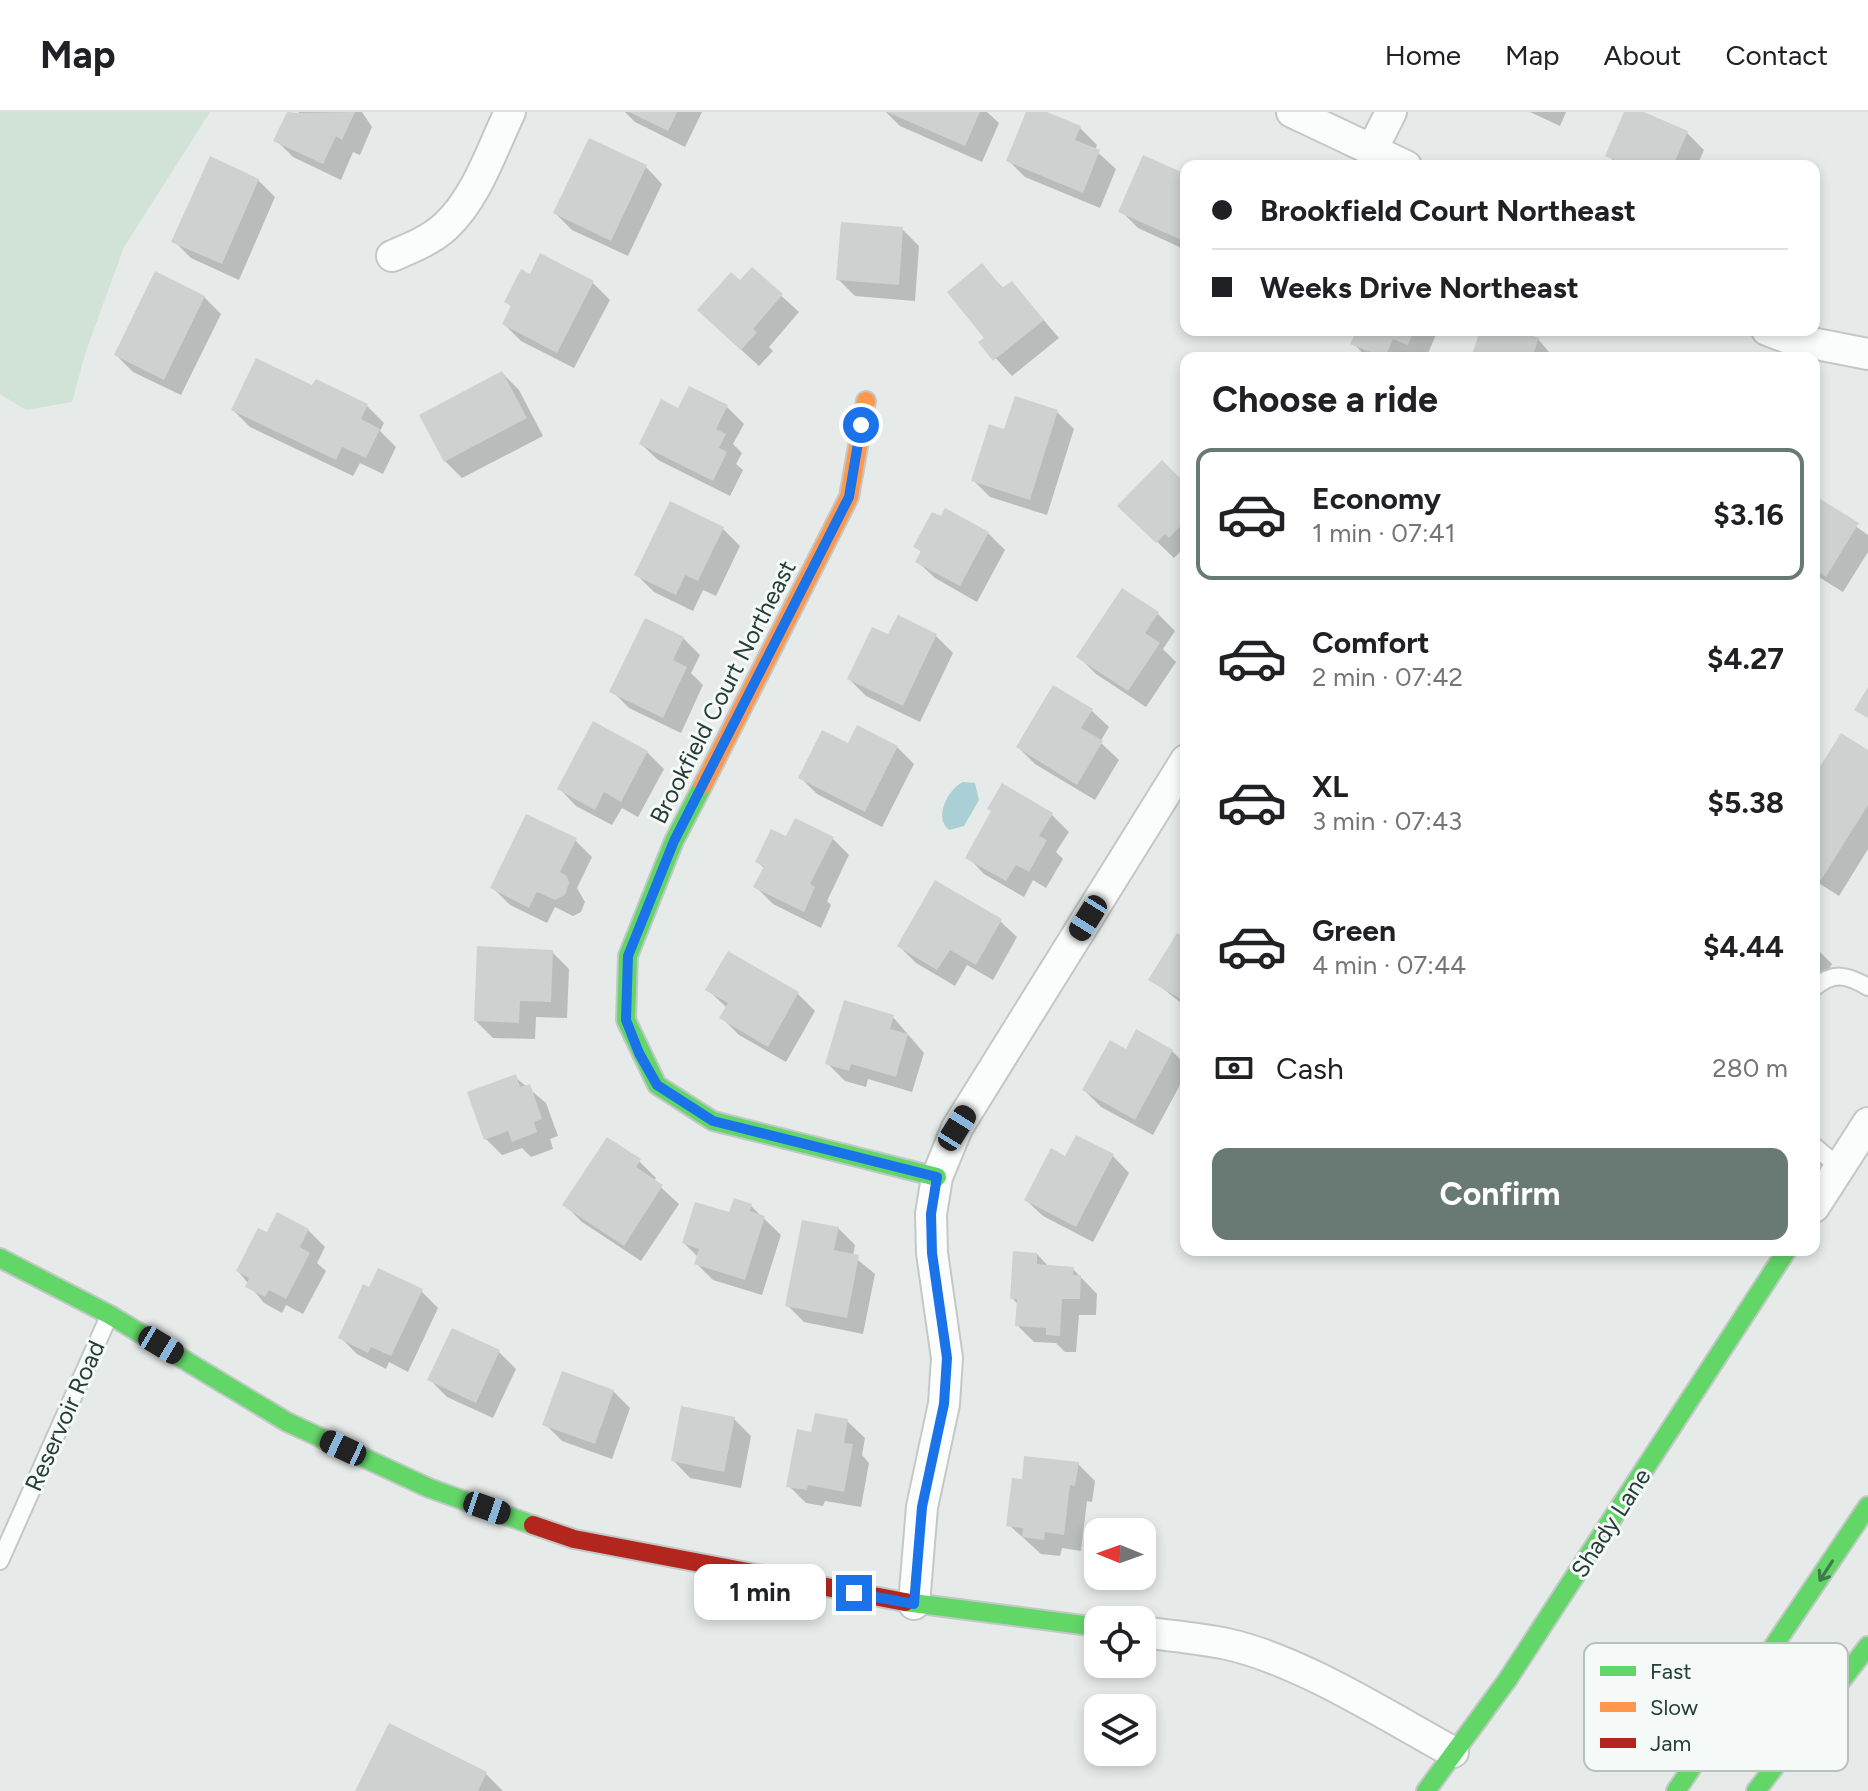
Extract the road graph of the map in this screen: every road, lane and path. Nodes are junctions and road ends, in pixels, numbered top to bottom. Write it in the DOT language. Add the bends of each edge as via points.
graph roads {
  1 [pos="510,112"];
  2 [pos="1292,112"];
  3 [pos="1391,112"];
  4 [pos="1372,150"];
  5 [pos="1393,160"];
  6 [pos="392,256"];
  7 [pos="1783,336"];
  8 [pos="1868,354"];
  9 [pos="866,401"];
  10 [pos="1180,770"];
  11 [pos="1820,984"];
  12 [pos="1868,987"];
  13 [pos="1868,1123"];
  14 [pos="1820,1151"];
  15 [pos="1839,1167"];
  16 [pos="937,1177"];
  17 [pos="1820,1197"];
  18 [pos="1783,1256"];
  19 [pos="0,1258"];
  20 [pos="110,1315"];
  21 [pos="1868,1506"];
  22 [pos="0,1561"];
  23 [pos="914,1604"];
  24 [pos="1084,1625"];
  25 [pos="1156,1634"];
  26 [pos="1776,1643"];
  27 [pos="1868,1646"];
  28 [pos="1848,1672"];
  29 [pos="1453,1752"];
  30 [pos="1689,1771"];
  31 [pos="1771,1771"];
  32 [pos="1426,1791"];
  33 [pos="1676,1791"];
  34 [pos="1756,1791"];
  1 -- 6 [label="street" via="468,198 447,225"];
  2 -- 4 [label="street"];
  3 -- 4 [label="street"];
  4 -- 5 [label="street"];
  7 -- 8 [label="street"];
  9 -- 16 [label="main road, Brookfield Court Northeast" via="849,497 674,841 628,956 626,1020 657,1085 713,1121"];
  10 -- 16 [label="street" via="957,1128"];
  11 -- 12 [label="lane" via="1847,975"];
  13 -- 15 [label="street"];
  14 -- 15 [label="lane"];
  15 -- 17 [label="street"];
  16 -- 23 [label="street" via="932,1253 947,1358 944,1404 922,1507"];
  18 -- 29 [label="main road, Shady Lane" via="1508,1679"];
  19 -- 20 [label="main road"];
  20 -- 22 [label="lane, Reservoir Road"];
  20 -- 23 [label="main road" via="287,1422 429,1488 574,1539"];
  21 -- 26 [label="main road, one-way"];
  23 -- 24 [label="main road"];
  25 -- 29 [label="street" via="1229,1644 1270,1659 1340,1690"];
  27 -- 28 [label="main road"];
  29 -- 32 [label="main road, Shady Lane"];
  30 -- 33 [label="main road, one-way"];
  31 -- 34 [label="main road"];
}
